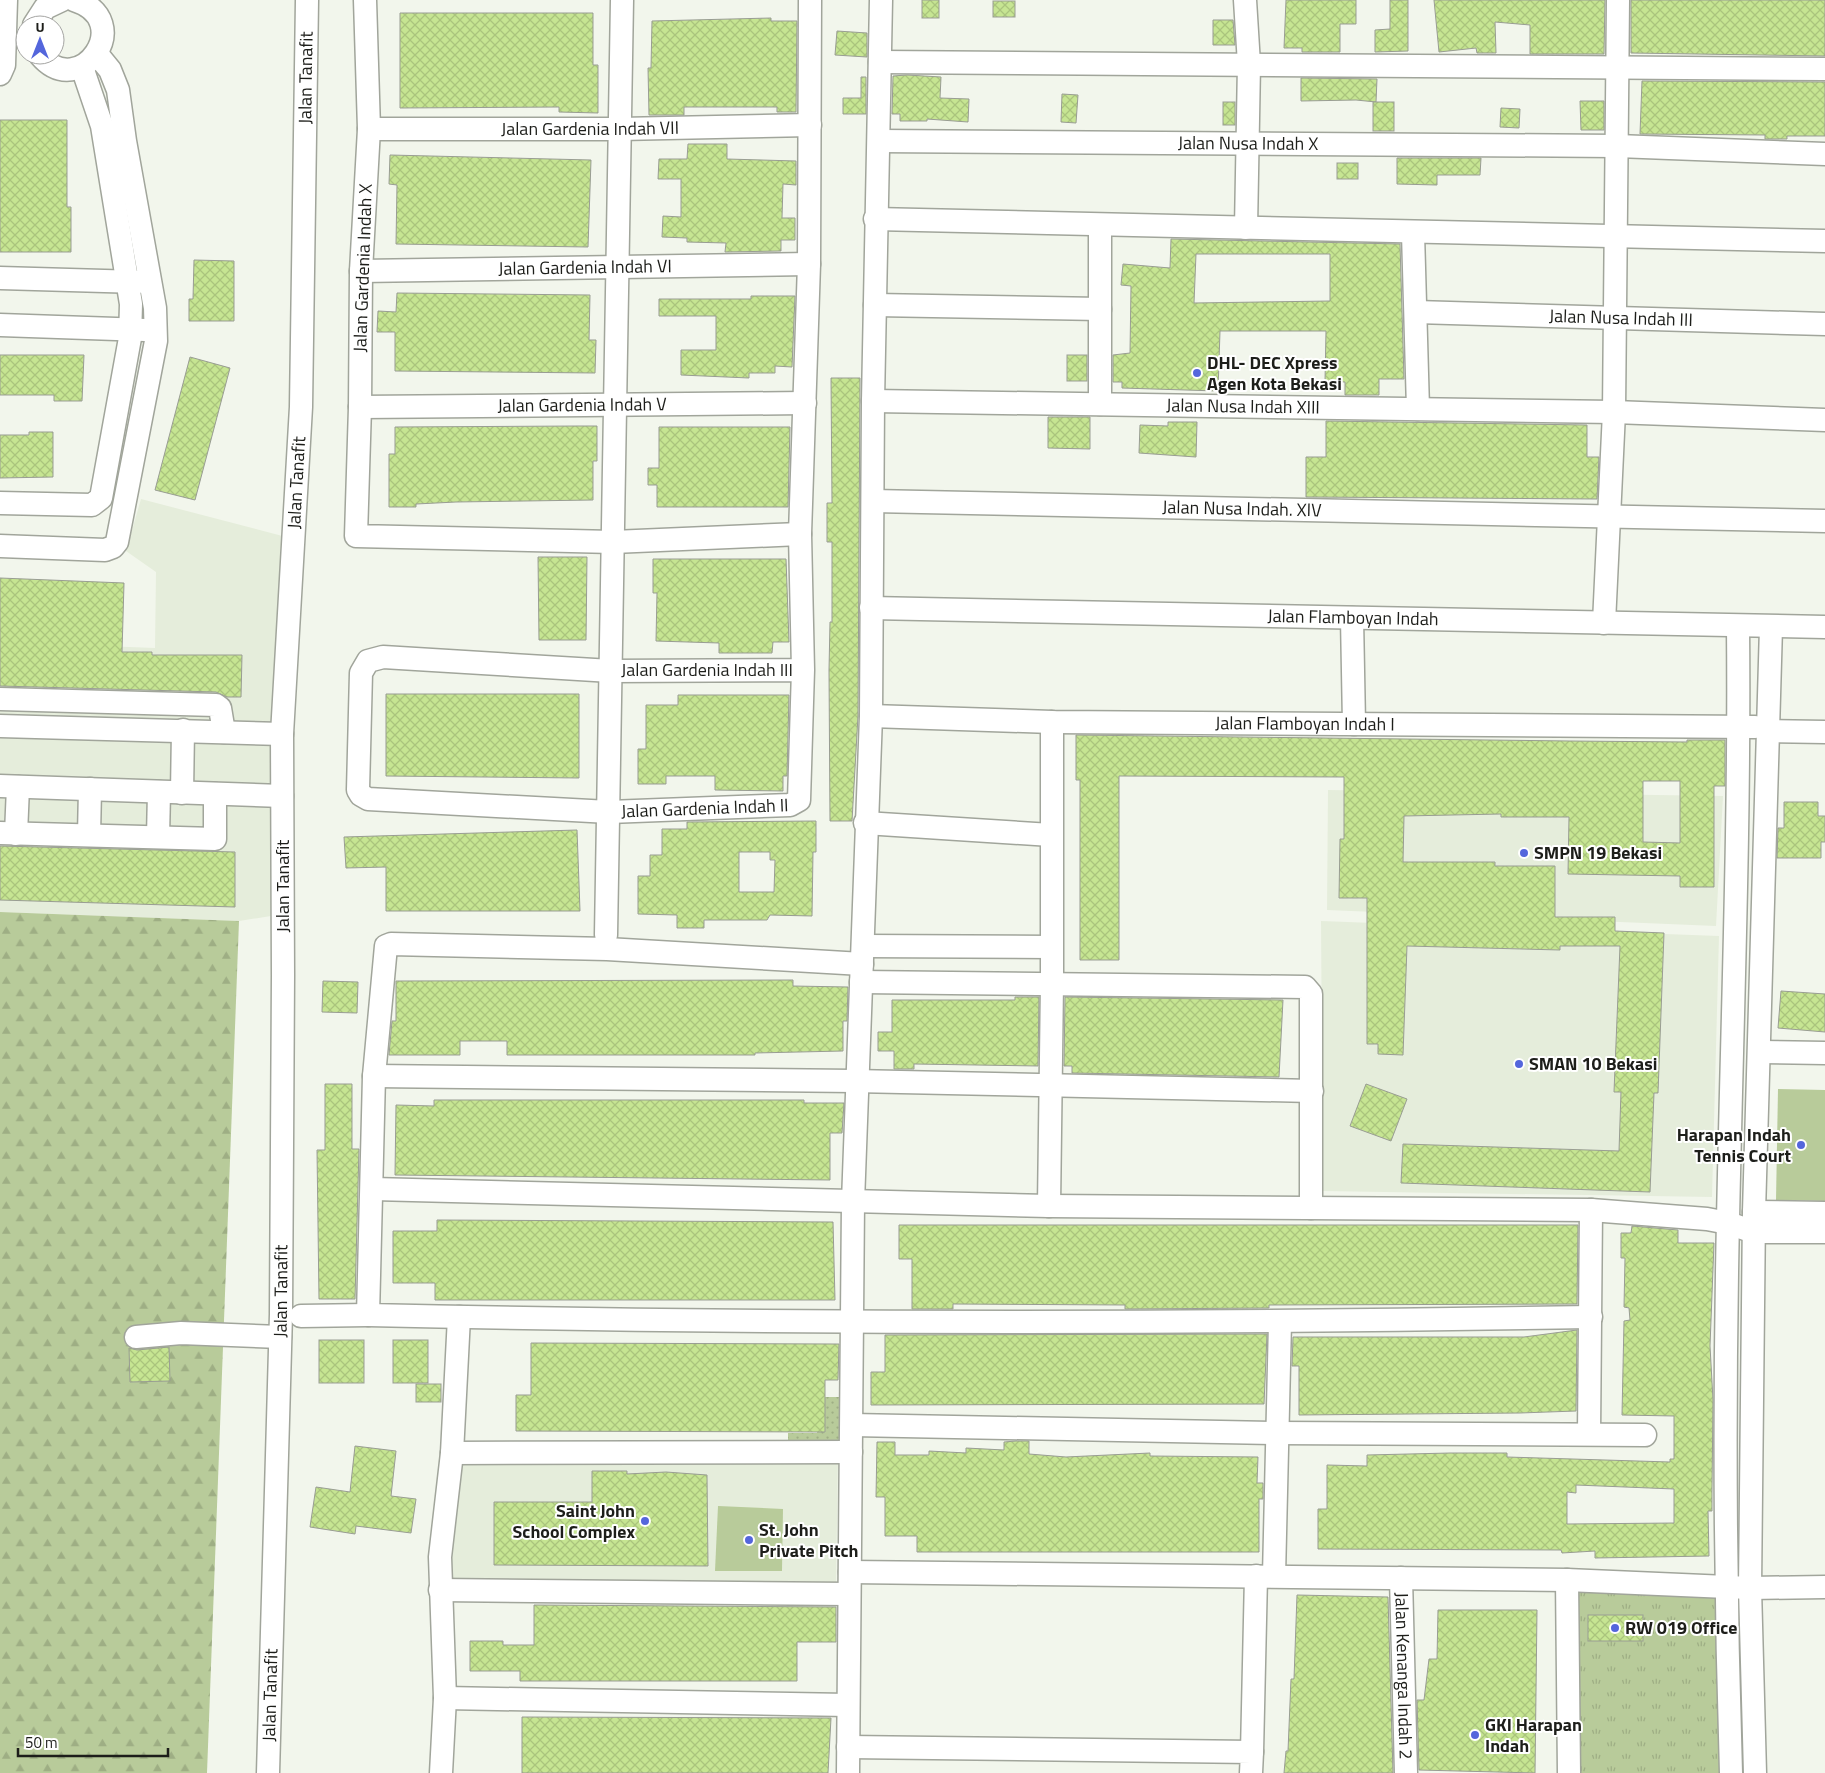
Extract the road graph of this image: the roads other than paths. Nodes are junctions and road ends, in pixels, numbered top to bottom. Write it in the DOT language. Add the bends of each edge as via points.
graph roads {
  1 [pos="6,0"];
  2 [pos="62,0"];
  3 [pos="74,0"];
  4 [pos="307,0"];
  5 [pos="365,0"];
  6 [pos="622,0"];
  7 [pos="810,0"];
  8 [pos="881,0"];
  9 [pos="1245,0"];
  10 [pos="1618,0"];
  11 [pos="102,8"];
  12 [pos="40,15"];
  13 [pos="3,23"];
  14 [pos="89,60"];
  15 [pos="880,62"];
  16 [pos="1248,64"];
  17 [pos="52,65"];
  18 [pos="1618,67"];
  19 [pos="1825,69"];
  20 [pos="0,74"];
  21 [pos="810,125"];
  22 [pos="369,130"];
  23 [pos="620,130"];
  24 [pos="879,141"];
  25 [pos="1248,144"];
  26 [pos="1617,146"];
  27 [pos="1825,154"];
  28 [pos="875,220"];
  29 [pos="1100,225"];
  30 [pos="1246,228"];
  31 [pos="1413,233"];
  32 [pos="1616,238"];
  33 [pos="1825,241"];
  34 [pos="809,264"];
  35 [pos="618,267"];
  36 [pos="361,271"];
  37 [pos="0,278"];
  38 [pos="126,281"];
  39 [pos="150,283"];
  40 [pos="875,305"];
  41 [pos="1100,309"];
  42 [pos="1416,312"];
  43 [pos="1615,317"];
  44 [pos="1825,324"];
  45 [pos="0,325"];
  46 [pos="130,329"];
  47 [pos="156,330"];
  48 [pos="873,402"];
  49 [pos="805,403"];
  50 [pos="1100,404"];
  51 [pos="616,406"];
  52 [pos="360,407"];
  53 [pos="1418,409"];
  54 [pos="1614,412"];
  55 [pos="1825,420"];
  56 [pos="873,501"];
  57 [pos="0,503"];
  58 [pos="97,503"];
  59 [pos="1610,516"];
  60 [pos="1825,521"];
  61 [pos="800,534"];
  62 [pos="613,542"];
  63 [pos="0,546"];
  64 [pos="113,547"];
  65 [pos="877,608"];
  66 [pos="1352,618"];
  67 [pos="1604,623"];
  68 [pos="1738,626"];
  69 [pos="1771,627"];
  70 [pos="1825,627"];
  71 [pos="611,670"];
  72 [pos="803,670"];
  73 [pos="0,699"];
  74 [pos="157,704"];
  75 [pos="871,716"];
  76 [pos="1052,722"];
  77 [pos="1354,724"];
  78 [pos="0,726"];
  79 [pos="1739,727"];
  80 [pos="1770,729"];
  81 [pos="157,730"];
  82 [pos="183,730"];
  83 [pos="224,732"];
  84 [pos="1825,732"];
  85 [pos="282,734"];
  86 [pos="9,787"];
  87 [pos="90,789"];
  88 [pos="159,792"];
  89 [pos="182,793"];
  90 [pos="215,794"];
  91 [pos="282,796"];
  92 [pos="609,812"];
  93 [pos="865,823"];
  94 [pos="8,833"];
  95 [pos="89,835"];
  96 [pos="1052,835"];
  97 [pos="158,837"];
  98 [pos="606,935"];
  99 [pos="1051,947"];
  100 [pos="862,964"];
  101 [pos="1052,983"];
  102 [pos="1760,1052"];
  103 [pos="1825,1053"];
  104 [pos="374,1076"];
  105 [pos="858,1081"];
  106 [pos="1050,1085"];
  107 [pos="1312,1091"];
  108 [pos="372,1189"];
  109 [pos="853,1202"];
  110 [pos="1049,1206"];
  111 [pos="1312,1208"];
  112 [pos="1591,1210"];
  113 [pos="1825,1213"];
  114 [pos="1754,1222"];
  115 [pos="1728,1223"];
  116 [pos="1825,1232"];
  117 [pos="301,1316"];
  118 [pos="368,1316"];
  119 [pos="459,1318"];
  120 [pos="1591,1318"];
  121 [pos="853,1321"];
  122 [pos="1280,1322"];
  123 [pos="136,1337"];
  124 [pos="280,1337"];
  125 [pos="852,1425"];
  126 [pos="1276,1433"];
  127 [pos="1589,1434"];
  128 [pos="1645,1435"];
  129 [pos="851,1452"];
  130 [pos="452,1453"];
  131 [pos="850,1572"];
  132 [pos="1265,1576"];
  133 [pos="1401,1578"];
  134 [pos="1567,1580"];
  135 [pos="1725,1587"];
  136 [pos="1825,1587"];
  137 [pos="1750,1588"];
  138 [pos="440,1590"];
  139 [pos="850,1594"];
  140 [pos="445,1698"];
  141 [pos="848,1705"];
  142 [pos="848,1747"];
  143 [pos="1251,1762"];
  144 [pos="268,1773"];
  145 [pos="440,1773"];
  146 [pos="848,1773"];
  147 [pos="1406,1773"];
  148 [pos="1569,1773"];
  149 [pos="1731,1773"];
  150 [pos="1755,1773"];
  1 -- 13 [label="street"];
  2 -- 12 [label="street" via="45,8"];
  3 -- 11 [label="street"];
  4 -- 85 [label="street, Jalan Tanafit" via="301,407"];
  5 -- 22 [label="street, Jalan Gardenia Indah X"];
  6 -- 23 [label="street"];
  7 -- 21 [label="street"];
  8 -- 15 [label="street"];
  9 -- 16 [label="street"];
  10 -- 18 [label="street"];
  11 -- 14 [label="street" via="103,35"];
  13 -- 20 [label="street" via="4,65"];
  14 -- 17 [label="street" via="62,69"];
  14 -- 38 [label="street"];
  14 -- 39 [label="street" via="110,70 118,90"];
  15 -- 16 [label="street"];
  15 -- 24 [label="street"];
  16 -- 18 [label="street"];
  16 -- 25 [label="street"];
  18 -- 19 [label="street"];
  18 -- 26 [label="street"];
  21 -- 23 [label="street, Jalan Gardenia Indah VII"];
  21 -- 34 [label="street"];
  22 -- 23 [label="street, Jalan Gardenia Indah VII"];
  22 -- 36 [label="street, Jalan Gardenia Indah X"];
  23 -- 35 [label="street"];
  24 -- 25 [label="street, Jalan Nusa Indah X"];
  24 -- 28 [label="street"];
  25 -- 26 [label="street, Jalan Nusa Indah X"];
  25 -- 30 [label="street"];
  26 -- 27 [label="street, Jalan Nusa Indah X"];
  26 -- 32 [label="street"];
  28 -- 29 [label="street"];
  28 -- 40 [label="street"];
  29 -- 30 [label="street"];
  29 -- 41 [label="street"];
  30 -- 31 [label="street"];
  31 -- 32 [label="street"];
  31 -- 42 [label="street"];
  32 -- 33 [label="street"];
  32 -- 43 [label="street"];
  34 -- 35 [label="street, Jalan Gardenia Indah VI"];
  34 -- 49 [label="street"];
  35 -- 36 [label="street, Jalan Gardenia Indah VI"];
  35 -- 51 [label="street"];
  36 -- 52 [label="street, Jalan Gardenia Indah X"];
  37 -- 38 [label="street"];
  38 -- 39 [label="street"];
  38 -- 46 [label="street" via="131,304"];
  39 -- 47 [label="street"];
  40 -- 41 [label="street"];
  40 -- 48 [label="street"];
  41 -- 50 [label="street"];
  42 -- 43 [label="street, Jalan Nusa Indah III"];
  42 -- 53 [label="street"];
  43 -- 44 [label="street, Jalan Nusa Indah III"];
  43 -- 54 [label="street"];
  45 -- 46 [label="street"];
  46 -- 47 [label="street"];
  46 -- 58 [label="street" via="101,498"];
  47 -- 64 [label="street" via="117,542"];
  48 -- 50 [label="street, Jalan Nusa Indah XIII"];
  48 -- 56 [label="street"];
  49 -- 51 [label="street, Jalan Gardenia Indah V"];
  49 -- 61 [label="street"];
  50 -- 53 [label="street, Jalan Nusa Indah XIII"];
  51 -- 52 [label="street, Jalan Gardenia Indah V"];
  51 -- 62 [label="street"];
  52 -- 62 [label="street, Jalan Gardenia Indah X" via="356,536"];
  53 -- 54 [label="street, Jalan Nusa Indah XIII"];
  54 -- 55 [label="street, Jalan Nusa Indah XIII"];
  54 -- 59 [label="street"];
  56 -- 59 [label="street, Jalan Nusa Indah. XIV"];
  56 -- 65 [label="street"];
  57 -- 58 [label="street"];
  58 -- 64 [label="street"];
  59 -- 60 [label="street, Jalan Nusa Indah. XIV"];
  59 -- 67 [label="street"];
  61 -- 62 [label="street"];
  61 -- 72 [label="street"];
  62 -- 71 [label="street"];
  63 -- 64 [label="street" via="105,550"];
  65 -- 66 [label="street, Jalan Flamboyan Indah"];
  65 -- 75 [label="street"];
  66 -- 67 [label="street, Jalan Flamboyan Indah"];
  66 -- 77 [label="street"];
  67 -- 68 [label="street, Jalan Flamboyan Indah"];
  68 -- 69 [label="street, Jalan Flamboyan Indah"];
  68 -- 79 [label="street"];
  69 -- 70 [label="street, Jalan Flamboyan Indah"];
  69 -- 80 [label="street"];
  71 -- 72 [label="street, Jalan Gardenia Indah III"];
  71 -- 92 [label="street"];
  71 -- 92 [label="street, Jalan Gardenia Indah III" via="383,657 368,661 361,673 358,790 368,799"];
  72 -- 92 [label="street, Jalan Gardenia Indah II" via="799,800 790,805"];
  73 -- 74 [label="street"];
  74 -- 81 [label="street"];
  74 -- 83 [label="street" via="216,705 220,708"];
  75 -- 76 [label="street, Jalan Flamboyan Indah I"];
  75 -- 93 [label="street"];
  76 -- 77 [label="street, Jalan Flamboyan Indah I"];
  76 -- 96 [label="street"];
  77 -- 79 [label="street, Jalan Flamboyan Indah I"];
  78 -- 81 [label="street"];
  79 -- 80 [label="street, Jalan Flamboyan Indah I"];
  79 -- 115 [label="street"];
  80 -- 84 [label="street, Jalan Flamboyan Indah I"];
  80 -- 102 [label="street"];
  81 -- 82 [label="street"];
  82 -- 83 [label="street"];
  82 -- 89 [label="street"];
  83 -- 85 [label="street"];
  85 -- 91 [label="street, Jalan Tanafit"];
  86 -- 87 [label="street"];
  86 -- 94 [label="street"];
  87 -- 88 [label="street"];
  87 -- 95 [label="street"];
  88 -- 89 [label="street"];
  88 -- 97 [label="street"];
  89 -- 90 [label="street"];
  90 -- 91 [label="street"];
  90 -- 97 [label="street" via="215,839"];
  91 -- 124 [label="street, Jalan Tanafit" via="284,975"];
  92 -- 98 [label="street"];
  93 -- 96 [label="street"];
  93 -- 100 [label="street"];
  94 -- 95 [label="street"];
  95 -- 97 [label="street"];
  96 -- 99 [label="street"];
  99 -- 100 [label="street"];
  99 -- 101 [label="street"];
  100 -- 101 [label="street"];
  100 -- 104 [label="street" via="607,950 391,944 384,952"];
  100 -- 105 [label="street"];
  101 -- 106 [label="street"];
  101 -- 107 [label="street" via="1305,987 1312,994"];
  102 -- 103 [label="street"];
  102 -- 114 [label="street"];
  104 -- 105 [label="street"];
  104 -- 108 [label="street"];
  105 -- 106 [label="street"];
  105 -- 109 [label="street"];
  106 -- 107 [label="street"];
  106 -- 110 [label="street"];
  107 -- 111 [label="street"];
  108 -- 109 [label="street"];
  108 -- 118 [label="street"];
  109 -- 110 [label="street"];
  109 -- 121 [label="street"];
  110 -- 111 [label="street"];
  111 -- 112 [label="street"];
  112 -- 115 [label="street"];
  112 -- 120 [label="street"];
  113 -- 114 [label="street"];
  114 -- 115 [label="street"];
  114 -- 116 [label="street"];
  114 -- 137 [label="street"];
  115 -- 135 [label="street"];
  117 -- 118 [label="street"];
  118 -- 119 [label="street"];
  119 -- 121 [label="street"];
  119 -- 130 [label="street"];
  120 -- 122 [label="street"];
  120 -- 127 [label="street"];
  121 -- 122 [label="street"];
  121 -- 125 [label="street"];
  122 -- 126 [label="street"];
  123 -- 124 [label="street" via="181,1333"];
  124 -- 144 [label="street, Jalan Tanafit"];
  125 -- 126 [label="street"];
  125 -- 129 [label="street"];
  126 -- 127 [label="street"];
  126 -- 132 [label="street"];
  127 -- 128 [label="street"];
  129 -- 130 [label="street"];
  129 -- 131 [label="street"];
  130 -- 138 [label="street" via="440,1557"];
  131 -- 132 [label="street"];
  131 -- 139 [label="street"];
  132 -- 133 [label="street"];
  132 -- 143 [label="street"];
  133 -- 134 [label="street"];
  133 -- 147 [label="street, Jalan Kenanga Indah 2"];
  134 -- 135 [label="street"];
  134 -- 148 [label="street"];
  135 -- 137 [label="street"];
  135 -- 149 [label="street"];
  136 -- 137 [label="street"];
  137 -- 150 [label="street"];
  138 -- 139 [label="street"];
  138 -- 140 [label="street"];
  139 -- 141 [label="street"];
  140 -- 141 [label="street"];
  140 -- 145 [label="street"];
  141 -- 142 [label="street"];
  142 -- 143 [label="street"];
  142 -- 146 [label="street"];
}
